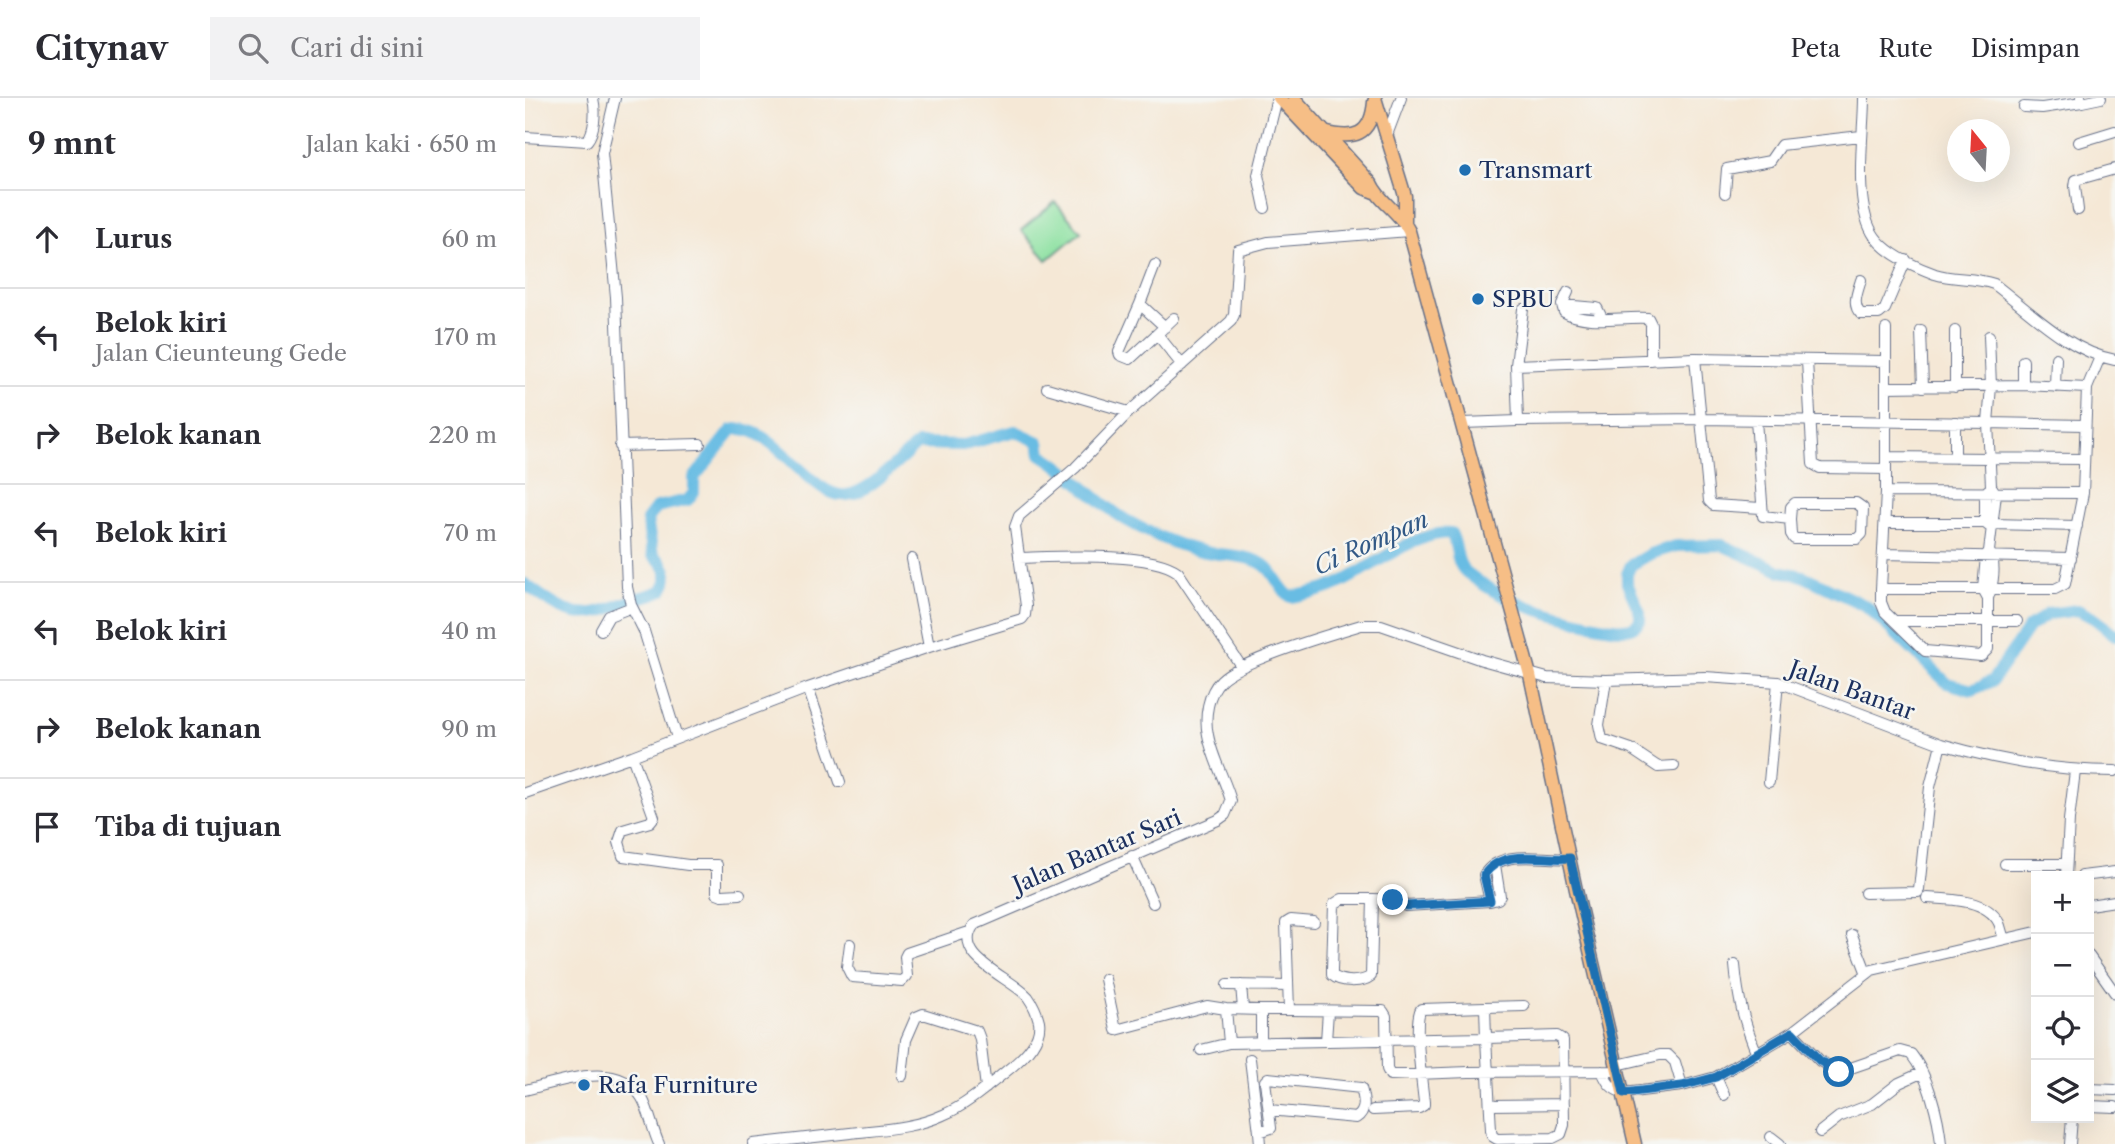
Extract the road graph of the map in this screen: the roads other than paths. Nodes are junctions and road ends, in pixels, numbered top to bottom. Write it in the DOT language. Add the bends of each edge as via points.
graph roads {
  1 [pos="615,98"];
  2 [pos="1278,98"];
  3 [pos="1294,98"];
  4 [pos="1374,98"];
  5 [pos="1401,98"];
  6 [pos="2101,98"];
  7 [pos="1868,99"];
  8 [pos="2081,100"];
  9 [pos="594,103"];
  10 [pos="2024,107"];
  11 [pos="610,113"];
  12 [pos="2115,131"];
  13 [pos="1324,132"];
  14 [pos="1387,135"];
  15 [pos="1861,136"];
  16 [pos="525,137"];
  17 [pos="2079,142"];
  18 [pos="2115,169"];
  19 [pos="1375,192"];
  20 [pos="1725,193"];
  21 [pos="1265,208"];
  22 [pos="2078,210"];
  23 [pos="1407,227"];
  24 [pos="1906,260"];
  25 [pos="1155,265"];
  26 [pos="1861,280"];
  27 [pos="1568,292"];
  28 [pos="1140,304"];
  29 [pos="1523,309"];
  30 [pos="1174,318"];
  31 [pos="1886,328"];
  32 [pos="1161,331"];
  33 [pos="1921,331"];
  34 [pos="1955,331"];
  35 [pos="1989,336"];
  36 [pos="1125,337"];
  37 [pos="1141,348"];
  38 [pos="2100,357"];
  39 [pos="1695,358"];
  40 [pos="2056,358"];
  41 [pos="1651,360"];
  42 [pos="2115,360"];
  43 [pos="1807,361"];
  44 [pos="1886,361"];
  45 [pos="2023,361"];
  46 [pos="1182,365"];
  47 [pos="1516,365"];
  48 [pos="2023,385"];
  49 [pos="1991,386"];
  50 [pos="1887,387"];
  51 [pos="1923,387"];
  52 [pos="1955,387"];
  53 [pos="2055,387"];
  54 [pos="1048,388"];
  55 [pos="2087,388"];
  56 [pos="1129,412"];
  57 [pos="1701,419"];
  58 [pos="1756,420"];
  59 [pos="1810,420"];
  60 [pos="1887,421"];
  61 [pos="1463,422"];
  62 [pos="1518,422"];
  63 [pos="1955,422"];
  64 [pos="1988,423"];
  65 [pos="2084,425"];
  66 [pos="700,444"];
  67 [pos="620,446"];
  68 [pos="1990,457"];
  69 [pos="1955,458"];
  70 [pos="2084,459"];
  71 [pos="1886,463"];
  72 [pos="1991,491"];
  73 [pos="1885,492"];
  74 [pos="2083,494"];
  75 [pos="1761,508"];
  76 [pos="1790,519"];
  77 [pos="1885,523"];
  78 [pos="1990,525"];
  79 [pos="2077,526"];
  80 [pos="1884,554"];
  81 [pos="1989,555"];
  82 [pos="1019,558"];
  83 [pos="2071,558"];
  84 [pos="912,559"];
  85 [pos="1881,589"];
  86 [pos="1987,592"];
  87 [pos="631,603"];
  88 [pos="1895,621"];
  89 [pos="1989,621"];
  90 [pos="2017,621"];
  91 [pos="601,630"];
  92 [pos="929,647"];
  93 [pos="1241,666"];
  94 [pos="1530,675"];
  95 [pos="1606,680"];
  96 [pos="1778,682"];
  97 [pos="808,688"];
  98 [pos="677,738"];
  99 [pos="1941,744"];
  100 [pos="632,756"];
  101 [pos="1674,766"];
  102 [pos="2075,771"];
  103 [pos="2115,771"];
  104 [pos="840,782"];
  105 [pos="1769,782"];
  106 [pos="525,793"];
  107 [pos="1132,856"];
  108 [pos="1570,858"];
  109 [pos="2005,864"];
  110 [pos="2066,864"];
  111 [pos="2066,871"];
  112 [pos="2115,872"];
  113 [pos="2094,875"];
  114 [pos="1865,893"];
  115 [pos="740,894"];
  116 [pos="1927,898"];
  117 [pos="1373,899"];
  118 [pos="2115,901"];
  119 [pos="1153,903"];
  120 [pos="2094,904"];
  121 [pos="1314,922"];
  122 [pos="969,932"];
  123 [pos="2031,933"];
  124 [pos="1852,935"];
  125 [pos="2004,939"];
  126 [pos="850,944"];
  127 [pos="2094,963"];
  128 [pos="1735,965"];
  129 [pos="1867,974"];
  130 [pos="1105,979"];
  131 [pos="1227,985"];
  132 [pos="1241,985"];
  133 [pos="1288,986"];
  134 [pos="2115,993"];
  135 [pos="1524,1006"];
  136 [pos="1485,1007"];
  137 [pos="1226,1009"];
  138 [pos="1243,1009"];
  139 [pos="1261,1010"];
  140 [pos="1289,1010"];
  141 [pos="1328,1011"];
  142 [pos="1792,1032"];
  143 [pos="1486,1038"];
  144 [pos="1419,1040"];
  145 [pos="1261,1041"];
  146 [pos="1326,1041"];
  147 [pos="1387,1042"];
  148 [pos="1229,1043"];
  149 [pos="1201,1050"];
  150 [pos="1757,1054"];
  151 [pos="1250,1059"];
  152 [pos="1618,1068"];
  153 [pos="1564,1071"];
  154 [pos="1602,1071"];
  155 [pos="1488,1072"];
  156 [pos="1921,1073"];
  157 [pos="1421,1074"];
  158 [pos="902,1076"];
  159 [pos="1716,1077"];
  160 [pos="1682,1086"];
  161 [pos="986,1088"];
  162 [pos="2094,1089"];
  163 [pos="525,1090"];
  164 [pos="2115,1090"];
  165 [pos="1624,1093"];
  166 [pos="1724,1095"];
  167 [pos="1565,1104"];
  168 [pos="1490,1105"];
  169 [pos="2094,1106"];
  170 [pos="2115,1107"];
  171 [pos="1269,1110"];
  172 [pos="1373,1110"];
  173 [pos="2072,1123"];
  174 [pos="1259,1132"];
  175 [pos="1820,1132"];
  176 [pos="659,1144"];
  177 [pos="753,1144"];
  178 [pos="1260,1144"];
  179 [pos="1635,1144"];
  180 [pos="1941,1144"];
  181 [pos="2070,1144"];
  1 -- 11 [label="street"];
  2 -- 19 [label="main road" via="1364,188"];
  2 -- 21 [label="street" via="1258,175"];
  3 -- 13 [label="main road"];
  4 -- 13 [label="main road" via="1373,114 1356,135 1345,138"];
  4 -- 14 [label="main road"];
  5 -- 14 [label="street"];
  6 -- 8 [label="street"];
  7 -- 15 [label="street"];
  8 -- 10 [label="street"];
  9 -- 11 [label="street"];
  9 -- 16 [label="street" via="587,141"];
  11 -- 67 [label="street" via="602,153 616,297"];
  12 -- 17 [label="street"];
  13 -- 19 [label="main road"];
  14 -- 23 [label="main road" via="1405,196"];
  15 -- 20 [label="street" via="1780,145 1770,162 1727,169"];
  15 -- 24 [label="street" via="1863,203 1870,228 1879,243"];
  18 -- 22 [label="street" via="2076,180"];
  19 -- 23 [label="main road"];
  23 -- 46 [label="street" via="1239,249 1233,318"];
  23 -- 61 [label="main road"];
  24 -- 26 [label="street" via="1879,314 1861,314 1856,309"];
  24 -- 38 [label="street" via="1948,278 1994,284 2077,347"];
  25 -- 28 [label="street"];
  27 -- 41 [label="street" via="1562,305 1597,308 1602,318 1648,318"];
  28 -- 32 [label="street"];
  28 -- 36 [label="street"];
  29 -- 47 [label="street"];
  30 -- 32 [label="street"];
  31 -- 44 [label="street"];
  32 -- 37 [label="street"];
  32 -- 46 [label="street"];
  33 -- 51 [label="street"];
  34 -- 52 [label="street"];
  35 -- 49 [label="street"];
  36 -- 37 [label="street"];
  36 -- 37 [label="street" via="1120,355 1130,359"];
  38 -- 42 [label="street"];
  38 -- 55 [label="street"];
  39 -- 41 [label="street"];
  39 -- 43 [label="street"];
  39 -- 57 [label="street"];
  40 -- 53 [label="street"];
  41 -- 47 [label="street"];
  43 -- 44 [label="street"];
  43 -- 59 [label="street"];
  44 -- 50 [label="street"];
  45 -- 48 [label="street"];
  46 -- 56 [label="street"];
  47 -- 62 [label="street"];
  48 -- 49 [label="street"];
  48 -- 53 [label="street"];
  49 -- 52 [label="street"];
  49 -- 64 [label="street"];
  50 -- 51 [label="street"];
  50 -- 60 [label="street"];
  51 -- 52 [label="street"];
  53 -- 55 [label="street"];
  54 -- 56 [label="street"];
  55 -- 65 [label="street"];
  56 -- 82 [label="street" via="1075,468 1019,516 1014,527"];
  57 -- 58 [label="street"];
  57 -- 62 [label="street"];
  57 -- 75 [label="street" via="1710,504"];
  58 -- 59 [label="street"];
  58 -- 75 [label="street"];
  59 -- 60 [label="street"];
  59 -- 71 [label="street" via="1813,464 1820,468"];
  60 -- 63 [label="street"];
  60 -- 71 [label="street"];
  61 -- 62 [label="street"];
  61 -- 94 [label="main road"];
  63 -- 64 [label="street"];
  63 -- 69 [label="street"];
  64 -- 65 [label="street"];
  64 -- 68 [label="street"];
  65 -- 70 [label="street"];
  66 -- 67 [label="street"];
  67 -- 87 [label="street"];
  68 -- 69 [label="street"];
  68 -- 70 [label="street"];
  68 -- 72 [label="street"];
  69 -- 71 [label="street"];
  70 -- 74 [label="street"];
  71 -- 73 [label="street"];
  72 -- 73 [label="street"];
  72 -- 74 [label="street"];
  72 -- 78 [label="street"];
  73 -- 77 [label="street"];
  74 -- 79 [label="street"];
  75 -- 76 [label="street" via="1765,517"];
  76 -- 76 [label="street" via="1794,539 1857,539 1863,534 1860,503 1797,503 1790,506"];
  77 -- 78 [label="street"];
  77 -- 80 [label="street"];
  78 -- 79 [label="street"];
  78 -- 81 [label="street"];
  79 -- 83 [label="street"];
  80 -- 81 [label="street"];
  80 -- 85 [label="street"];
  81 -- 83 [label="street"];
  81 -- 86 [label="street"];
  82 -- 92 [label="street" via="1024,617"];
  82 -- 93 [label="street" via="1118,558 1172,568"];
  83 -- 86 [label="street" via="2065,584 2058,589"];
  84 -- 92 [label="street"];
  85 -- 86 [label="street"];
  85 -- 88 [label="street" via="1882,608"];
  86 -- 89 [label="street"];
  87 -- 91 [label="street" via="610,616"];
  87 -- 98 [label="street"];
  88 -- 89 [label="street"];
  88 -- 89 [label="street" via="1925,651 1981,656 1987,652"];
  89 -- 90 [label="street"];
  92 -- 97 [label="street"];
  93 -- 94 [label="street, Jalan Bantar Sari" via="1373,623"];
  93 -- 107 [label="street, Jalan Bantar Sari" via="1219,682 1206,714 1207,735 1227,788 1229,808 1218,820"];
  94 -- 95 [label="street, Jalan Bantar"];
  94 -- 108 [label="main road"];
  95 -- 96 [label="street, Jalan Bantar" via="1705,677"];
  95 -- 101 [label="street" via="1599,725 1602,739 1631,749 1657,767"];
  96 -- 99 [label="street, Jalan Bantar"];
  96 -- 105 [label="street"];
  97 -- 98 [label="street"];
  97 -- 104 [label="street"];
  98 -- 100 [label="street"];
  99 -- 102 [label="street, Jalan Bantar"];
  99 -- 114 [label="street" via="1930,787 1918,892"];
  100 -- 106 [label="street"];
  100 -- 115 [label="street" via="654,817 623,830 622,854 666,863 717,865 717,893"];
  102 -- 103 [label="street, Jalan Bantar"];
  102 -- 110 [label="street"];
  107 -- 119 [label="street"];
  107 -- 122 [label="street, Jalan Bantar Sari" via="974,925"];
  108 -- 117 [label="street" via="1514,857 1495,865 1484,875 1490,901 1406,906 1396,900"];
  108 -- 152 [label="main road"];
  109 -- 110 [label="street"];
  110 -- 111 [label="street"];
  112 -- 113 [label="street"];
  116 -- 125 [label="street" via="1963,901 1986,909 1999,922"];
  117 -- 117 [label="street" via="1371,976 1339,980 1332,975 1334,904 1342,899"];
  118 -- 120 [label="street"];
  121 -- 133 [label="street" via="1286,923"];
  122 -- 126 [label="street, Jalan Bantar Sari" via="907,953 908,976 902,981 852,977 847,967"];
  122 -- 161 [label="street" via="968,944 977,960 1028,997 1039,1023 1035,1040 1019,1061"];
  123 -- 125 [label="street"];
  124 -- 129 [label="street"];
  125 -- 129 [label="street"];
  127 -- 134 [label="street"];
  128 -- 150 [label="street" via="1739,1003"];
  129 -- 142 [label="street"];
  130 -- 137 [label="street" via="1116,1030 1205,1006"];
  131 -- 132 [label="street"];
  132 -- 133 [label="street"];
  132 -- 138 [label="street"];
  133 -- 140 [label="street"];
  135 -- 136 [label="street"];
  136 -- 143 [label="street"];
  136 -- 144 [label="street" via="1421,1009 1417,1016"];
  137 -- 138 [label="street"];
  137 -- 148 [label="street"];
  138 -- 139 [label="street"];
  139 -- 140 [label="street"];
  139 -- 145 [label="street"];
  140 -- 141 [label="street"];
  141 -- 146 [label="street"];
  141 -- 147 [label="street" via="1383,1011"];
  142 -- 150 [label="street"];
  142 -- 156 [label="street" via="1816,1058 1839,1072 1900,1051 1914,1058"];
  143 -- 144 [label="street"];
  143 -- 153 [label="street" via="1561,1038"];
  143 -- 155 [label="street"];
  144 -- 147 [label="street"];
  144 -- 157 [label="street"];
  145 -- 146 [label="street"];
  145 -- 148 [label="street"];
  146 -- 147 [label="street"];
  147 -- 157 [label="street" via="1390,1075"];
  148 -- 149 [label="street"];
  150 -- 159 [label="street"];
  151 -- 174 [label="street"];
  152 -- 154 [label="street"];
  152 -- 160 [label="street" via="1668,1055"];
  152 -- 165 [label="main road"];
  153 -- 154 [label="street"];
  153 -- 155 [label="street"];
  153 -- 167 [label="street"];
  154 -- 165 [label="street" via="1609,1085"];
  155 -- 157 [label="street"];
  155 -- 168 [label="street"];
  156 -- 175 [label="street"];
  156 -- 180 [label="street" via="1940,1127"];
  157 -- 172 [label="street" via="1421,1107"];
  158 -- 161 [label="street" via="906,1040 916,1017 923,1014 977,1031"];
  159 -- 160 [label="street"];
  159 -- 166 [label="street"];
  160 -- 165 [label="street"];
  161 -- 177 [label="street" via="945,1115 912,1126"];
  162 -- 164 [label="street"];
  163 -- 176 [label="street" via="595,1075 625,1082 645,1102"];
  165 -- 179 [label="main road"];
  167 -- 168 [label="street"];
  167 -- 168 [label="street" via="1564,1125 1557,1137 1497,1139 1491,1134"];
  169 -- 170 [label="street"];
  171 -- 171 [label="street" via="1265,1081 1270,1078 1361,1088 1364,1106 1356,1118"];
  171 -- 174 [label="street" via="1271,1129"];
  173 -- 181 [label="street"];
  174 -- 178 [label="street"];
}
